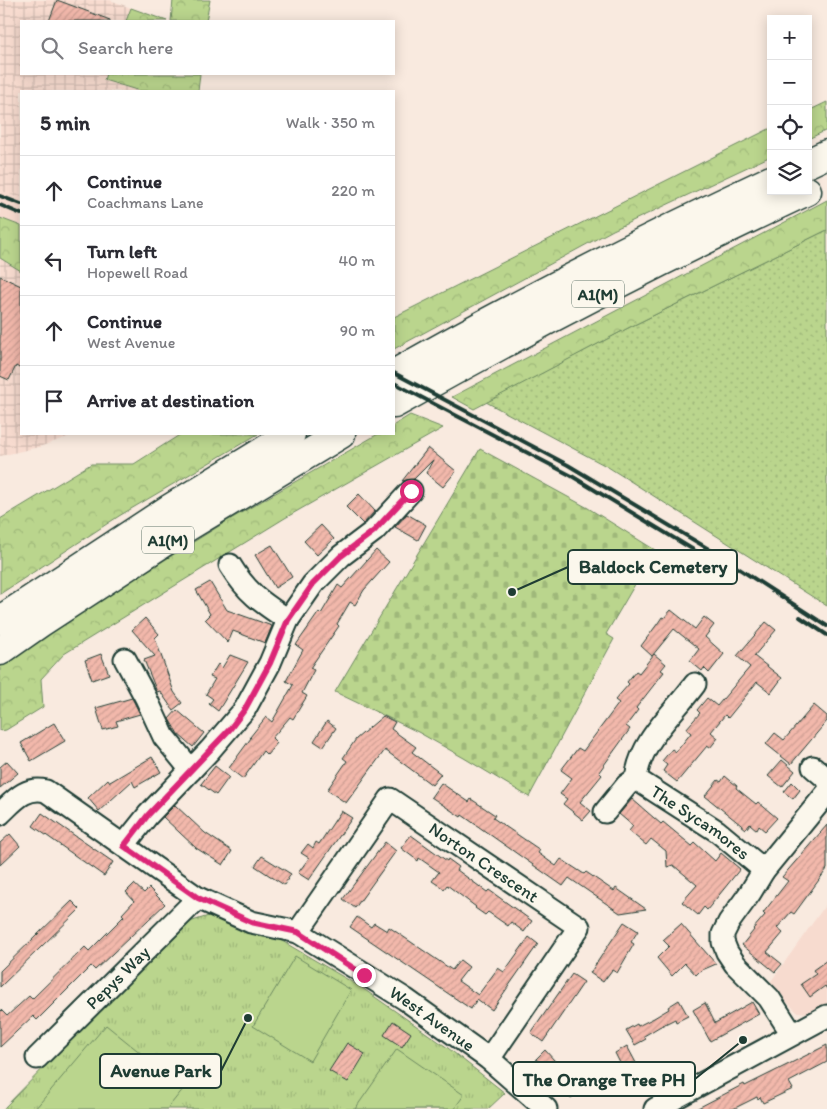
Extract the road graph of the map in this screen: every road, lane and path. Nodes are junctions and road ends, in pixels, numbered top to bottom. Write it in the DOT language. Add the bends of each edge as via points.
graph roads {
  1 [pos="827,154"];
  2 [pos="812,161"];
  3 [pos="767,182"];
  4 [pos="827,182"];
  5 [pos="812,189"];
  6 [pos="799,195"];
  7 [pos="395,373"];
  8 [pos="395,403"];
  9 [pos="289,435"];
  10 [pos="339,435"];
  11 [pos="411,491"];
  12 [pos="230,565"];
  13 [pos="0,620"];
  14 [pos="288,620"];
  15 [pos="0,652"];
  16 [pos="125,659"];
  17 [pos="695,684"];
  18 [pos="191,770"];
  19 [pos="636,780"];
  20 [pos="827,793"];
  21 [pos="605,812"];
  22 [pos="0,814"];
  23 [pos="124,846"];
  24 [pos="764,870"];
  25 [pos="198,898"];
  26 [pos="298,932"];
  27 [pos="827,1016"];
  28 [pos="792,1034"];
  29 [pos="37,1058"];
  30 [pos="489,1059"];
  31 [pos="546,1109"];
  32 [pos="655,1109"];
  1 -- 2 [label="highway"];
  3 -- 7 [label="highway, A1(M)" via="585,272"];
  4 -- 5 [label="highway, A1(M)"];
  6 -- 8 [label="highway, A1(M)" via="574,306"];
  9 -- 13 [label="highway, A1(M)"];
  10 -- 15 [label="highway, A1(M)" via="184,530"];
  11 -- 14 [label="street" via="374,531 320,577"];
  12 -- 14 [label="street" via="249,592"];
  14 -- 18 [label="street" via="245,709"];
  16 -- 18 [label="street" via="164,737"];
  17 -- 19 [label="street, The Sycamores" via="650,741 637,766"];
  18 -- 23 [label="street"];
  19 -- 21 [label="street, The Sycamores" via="627,785"];
  19 -- 24 [label="street, The Sycamores" via="717,831"];
  20 -- 24 [label="street, The Sycamores"];
  22 -- 23 [label="street, West Avenue" via="25,792 35,789 46,791"];
  23 -- 25 [label="street, West Avenue"];
  24 -- 28 [label="street, The Sycamores" via="729,922 723,942 736,964 769,998"];
  25 -- 26 [label="street, West Avenue" via="251,922"];
  25 -- 29 [label="street, Pepys Way"];
  26 -- 30 [label="street, West Avenue"];
  26 -- 30 [label="street, Norton Crescent" via="390,799 580,927"];
  27 -- 28 [label="street"];
  28 -- 32 [label="street"];
  30 -- 31 [label="street, West Avenue"];
}
